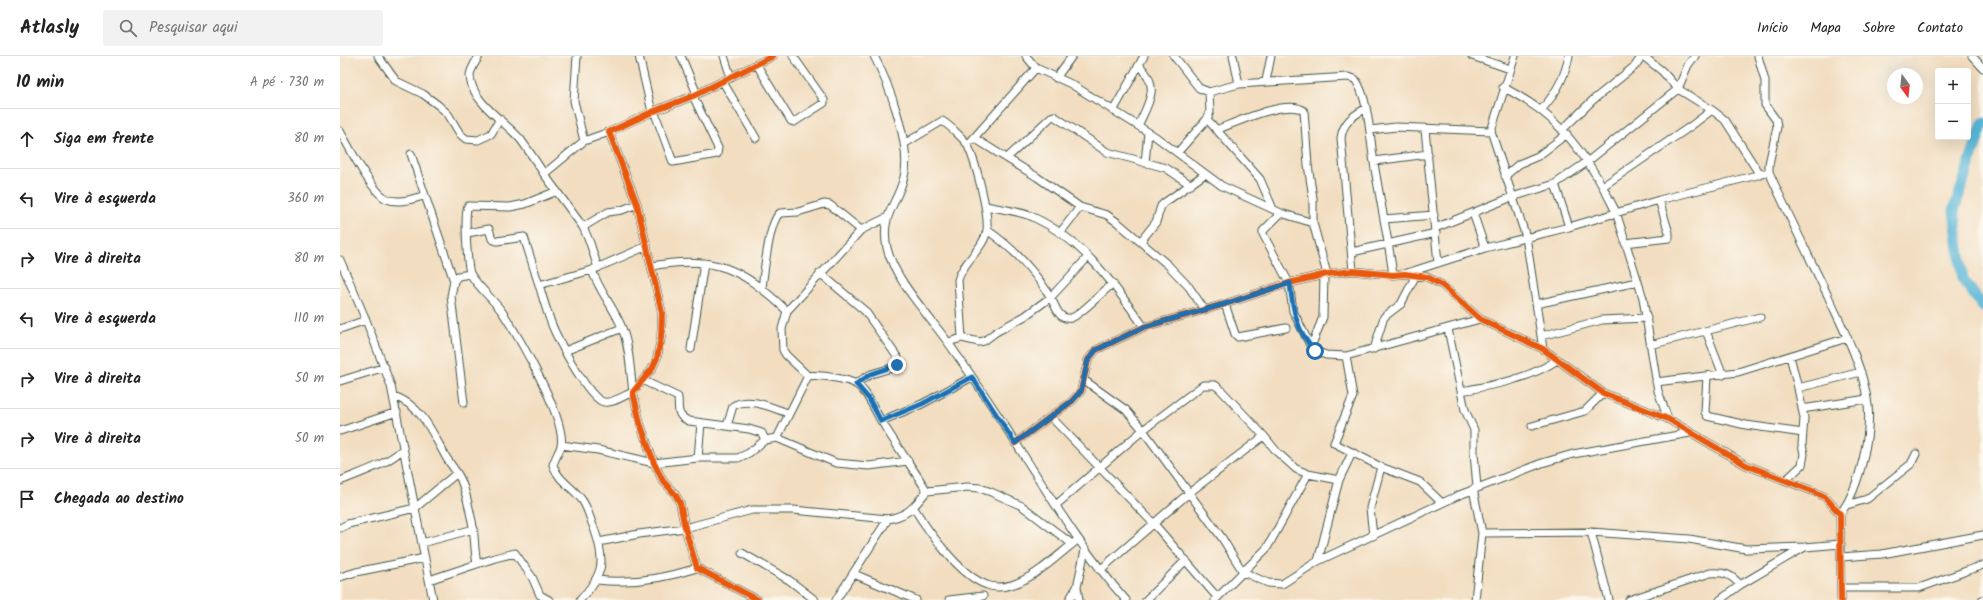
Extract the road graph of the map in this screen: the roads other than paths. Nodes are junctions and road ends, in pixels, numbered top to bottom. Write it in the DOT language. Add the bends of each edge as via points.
graph roads {
  1 [pos="378,56"];
  2 [pos="479,56"];
  3 [pos="577,56"];
  4 [pos="639,56"];
  5 [pos="681,56"];
  6 [pos="724,56"];
  7 [pos="773,56"];
  8 [pos="793,56"];
  9 [pos="874,56"];
  10 [pos="1026,56"];
  11 [pos="1072,56"];
  12 [pos="1144,56"];
  13 [pos="1174,56"];
  14 [pos="1233,56"];
  15 [pos="1270,56"];
  16 [pos="1472,56"];
  17 [pos="1515,56"];
  18 [pos="1569,56"];
  19 [pos="1642,56"];
  20 [pos="1695,56"];
  21 [pos="1758,56"];
  22 [pos="1972,56"];
  23 [pos="1652,64"];
  24 [pos="757,65"];
  25 [pos="1139,65"];
  26 [pos="1635,66"];
  27 [pos="1036,68"];
  28 [pos="1983,68"];
  29 [pos="1510,69"];
  30 [pos="731,78"];
  31 [pos="1056,78"];
  32 [pos="1266,81"];
  33 [pos="723,82"];
  34 [pos="1238,84"];
  35 [pos="1503,87"];
  36 [pos="1678,89"];
  37 [pos="1209,92"];
  38 [pos="695,95"];
  39 [pos="1365,109"];
  40 [pos="1540,110"];
  41 [pos="1712,110"];
  42 [pos="1113,111"];
  43 [pos="653,112"];
  44 [pos="500,119"];
  45 [pos="1206,119"];
  46 [pos="1138,126"];
  47 [pos="1425,129"];
  48 [pos="1216,130"];
  49 [pos="1370,130"];
  50 [pos="340,131"];
  51 [pos="1491,131"];
  52 [pos="610,132"];
  53 [pos="1148,132"];
  54 [pos="1564,132"];
  55 [pos="756,138"];
  56 [pos="974,138"];
  57 [pos="584,141"];
  58 [pos="904,144"];
  59 [pos="968,145"];
  60 [pos="1178,152"];
  61 [pos="410,154"];
  62 [pos="1428,154"];
  63 [pos="1007,158"];
  64 [pos="1374,161"];
  65 [pos="1587,162"];
  66 [pos="1145,163"];
  67 [pos="1769,172"];
  68 [pos="544,174"];
  69 [pos="1205,174"];
  70 [pos="1760,175"];
  71 [pos="1505,176"];
  72 [pos="1555,184"];
  73 [pos="1191,185"];
  74 [pos="1603,186"];
  75 [pos="557,191"];
  76 [pos="423,196"];
  77 [pos="1512,197"];
  78 [pos="1659,200"];
  79 [pos="637,204"];
  80 [pos="986,206"];
  81 [pos="1080,207"];
  82 [pos="1272,209"];
  83 [pos="1616,212"];
  84 [pos="1281,213"];
  85 [pos="1473,213"];
  86 [pos="1434,215"];
  87 [pos="886,218"];
  88 [pos="1384,219"];
  89 [pos="1313,223"];
  90 [pos="583,227"];
  91 [pos="1569,227"];
  92 [pos="861,230"];
  93 [pos="987,230"];
  94 [pos="1436,231"];
  95 [pos="466,233"];
  96 [pos="1060,233"];
  97 [pos="1526,237"];
  98 [pos="1141,241"];
  99 [pos="1625,243"];
  100 [pos="1389,244"];
  101 [pos="647,246"];
  102 [pos="1485,248"];
  103 [pos="1352,252"];
  104 [pos="1088,257"];
  105 [pos="340,260"];
  106 [pos="704,263"];
  107 [pos="1438,263"];
  108 [pos="652,266"];
  109 [pos="595,269"];
  110 [pos="1353,271"];
  111 [pos="820,273"];
  112 [pos="470,274"];
  113 [pos="1326,274"];
  114 [pos="1406,274"];
  115 [pos="1393,275"];
  116 [pos="1416,275"];
  117 [pos="348,277"];
  118 [pos="340,280"];
  119 [pos="454,282"];
  120 [pos="1638,282"];
  121 [pos="1113,283"];
  122 [pos="1290,283"];
  123 [pos="539,285"];
  124 [pos="762,288"];
  125 [pos="1051,296"];
  126 [pos="1225,304"];
  127 [pos="1536,304"];
  128 [pos="1204,309"];
  129 [pos="787,311"];
  130 [pos="1760,317"];
  131 [pos="1647,318"];
  132 [pos="1480,319"];
  133 [pos="366,320"];
  134 [pos="1144,327"];
  135 [pos="622,328"];
  136 [pos="1286,328"];
  137 [pos="340,329"];
  138 [pos="1448,329"];
  139 [pos="1706,330"];
  140 [pos="1541,336"];
  141 [pos="962,338"];
  142 [pos="1847,338"];
  143 [pos="948,342"];
  144 [pos="1650,345"];
  145 [pos="1311,347"];
  146 [pos="1374,349"];
  147 [pos="1543,349"];
  148 [pos="691,350"];
  149 [pos="565,351"];
  150 [pos="1346,356"];
  151 [pos="1790,356"];
  152 [pos="1557,360"];
  153 [pos="385,367"];
  154 [pos="1861,372"];
  155 [pos="1723,375"];
  156 [pos="808,376"];
  157 [pos="1707,376"];
  158 [pos="972,377"];
  159 [pos="340,380"];
  160 [pos="1084,380"];
  161 [pos="644,381"];
  162 [pos="1656,382"];
  163 [pos="856,384"];
  164 [pos="1798,388"];
  165 [pos="1461,391"];
  166 [pos="633,392"];
  167 [pos="1602,393"];
  168 [pos="394,396"];
  169 [pos="1867,399"];
  170 [pos="464,402"];
  171 [pos="1802,409"];
  172 [pos="397,412"];
  173 [pos="788,413"];
  174 [pos="1051,417"];
  175 [pos="1668,419"];
  176 [pos="881,421"];
  177 [pos="701,423"];
  178 [pos="727,426"];
  179 [pos="1532,426"];
  180 [pos="1143,430"];
  181 [pos="340,431"];
  182 [pos="1690,433"];
  183 [pos="1803,433"];
  184 [pos="1264,436"];
  185 [pos="777,438"];
  186 [pos="765,440"];
  187 [pos="1015,443"];
  188 [pos="561,445"];
  189 [pos="403,449"];
  190 [pos="1352,453"];
  191 [pos="1916,454"];
  192 [pos="394,458"];
  193 [pos="698,458"];
  194 [pos="406,460"];
  195 [pos="908,461"];
  196 [pos="654,463"];
  197 [pos="1381,467"];
  198 [pos="1099,468"];
  199 [pos="457,473"];
  200 [pos="1308,474"];
  201 [pos="1339,480"];
  202 [pos="1786,480"];
  203 [pos="340,481"];
  204 [pos="1475,488"];
  205 [pos="927,491"];
  206 [pos="1190,493"];
  207 [pos="1442,503"];
  208 [pos="1056,505"];
  209 [pos="1847,505"];
  210 [pos="414,508"];
  211 [pos="914,508"];
  212 [pos="1840,514"];
  213 [pos="888,519"];
  214 [pos="1155,525"];
  215 [pos="340,528"];
  216 [pos="685,528"];
  217 [pos="474,530"];
  218 [pos="1591,532"];
  219 [pos="1482,534"];
  220 [pos="1983,535"];
  221 [pos="1373,536"];
  222 [pos="598,542"];
  223 [pos="1075,542"];
  224 [pos="422,543"];
  225 [pos="1841,544"];
  226 [pos="1805,547"];
  227 [pos="1084,550"];
  228 [pos="742,553"];
  229 [pos="1841,557"];
  230 [pos="425,558"];
  231 [pos="1186,560"];
  232 [pos="1318,561"];
  233 [pos="477,564"];
  234 [pos="1983,565"];
  235 [pos="697,568"];
  236 [pos="1100,570"];
  237 [pos="1244,572"];
  238 [pos="854,574"];
  239 [pos="340,577"];
  240 [pos="429,580"];
  241 [pos="597,580"];
  242 [pos="1740,585"];
  243 [pos="988,586"];
  244 [pos="1077,588"];
  245 [pos="1841,588"];
  246 [pos="983,598"];
  247 [pos="1216,599"];
  248 [pos="433,600"];
  249 [pos="549,600"];
  250 [pos="580,600"];
  251 [pos="758,600"];
  252 [pos="815,600"];
  253 [pos="836,600"];
  254 [pos="916,600"];
  255 [pos="949,600"];
  256 [pos="1069,600"];
  257 [pos="1080,600"];
  258 [pos="1126,600"];
  259 [pos="1146,600"];
  260 [pos="1475,600"];
  261 [pos="1609,600"];
  262 [pos="1629,600"];
  263 [pos="1720,600"];
  264 [pos="1841,600"];
  1 -- 44 [label="street" via="396,81 423,94 448,114 466,139 478,140 491,134"];
  2 -- 44 [label="street" via="470,74 472,86"];
  3 -- 57 [label="street" via="574,101"];
  4 -- 43 [label="street"];
  5 -- 38 [label="street"];
  6 -- 30 [label="street"];
  7 -- 24 [label="street"];
  8 -- 24 [label="street" via="824,103 794,122"];
  9 -- 58 [label="street" via="890,91"];
  10 -- 27 [label="street"];
  11 -- 31 [label="street"];
  12 -- 25 [label="street"];
  13 -- 37 [label="street" via="1199,88"];
  14 -- 34 [label="street"];
  15 -- 32 [label="street"];
  16 -- 29 [label="street"];
  17 -- 29 [label="street"];
  18 -- 40 [label="street" via="1553,97"];
  19 -- 23 [label="street"];
  19 -- 26 [label="street"];
  20 -- 36 [label="street" via="1688,65"];
  21 -- 67 [label="street" via="1765,81 1765,105 1776,120 1777,127"];
  22 -- 28 [label="street"];
  23 -- 26 [label="street"];
  23 -- 36 [label="street"];
  24 -- 30 [label="street"];
  25 -- 42 [label="street"];
  25 -- 46 [label="street" via="1148,73 1152,86"];
  26 -- 54 [label="street" via="1593,100"];
  27 -- 31 [label="street"];
  27 -- 56 [label="street"];
  29 -- 35 [label="street"];
  30 -- 33 [label="street"];
  31 -- 42 [label="street"];
  32 -- 34 [label="street"];
  32 -- 39 [label="street" via="1348,77 1355,79 1358,84"];
  33 -- 38 [label="street"];
  33 -- 55 [label="street"];
  34 -- 37 [label="street"];
  35 -- 40 [label="street"];
  35 -- 51 [label="street"];
  36 -- 41 [label="street"];
  36 -- 65 [label="street"];
  37 -- 45 [label="street" via="1210,112"];
  38 -- 43 [label="street"];
  38 -- 43 [label="street" via="718,148 717,154 673,162"];
  39 -- 49 [label="street"];
  39 -- 103 [label="street" via="1343,127 1341,138"];
  40 -- 54 [label="street"];
  41 -- 70 [label="street" via="1725,120"];
  41 -- 74 [label="street"];
  42 -- 46 [label="street"];
  43 -- 52 [label="street"];
  44 -- 68 [label="street" via="521,140"];
  45 -- 48 [label="street"];
  45 -- 60 [label="street"];
  46 -- 53 [label="street"];
  47 -- 49 [label="street" via="1396,126"];
  47 -- 51 [label="street"];
  47 -- 62 [label="street"];
  48 -- 82 [label="street" via="1260,179"];
  48 -- 89 [label="street" via="1287,106 1304,111 1313,198"];
  49 -- 64 [label="street"];
  50 -- 76 [label="street" via="381,196 398,202"];
  51 -- 71 [label="street"];
  52 -- 57 [label="street"];
  52 -- 79 [label="street"];
  53 -- 60 [label="street"];
  53 -- 66 [label="street"];
  54 -- 65 [label="street"];
  54 -- 71 [label="street" via="1538,156 1519,164"];
  56 -- 59 [label="street"];
  56 -- 63 [label="street"];
  57 -- 68 [label="street"];
  58 -- 59 [label="street" via="942,121"];
  58 -- 87 [label="street" via="904,177"];
  59 -- 80 [label="street"];
  60 -- 69 [label="street"];
  61 -- 76 [label="street"];
  62 -- 64 [label="street"];
  62 -- 86 [label="street"];
  63 -- 66 [label="street" via="1054,116 1107,152"];
  63 -- 81 [label="street"];
  64 -- 88 [label="street"];
  65 -- 72 [label="street"];
  65 -- 74 [label="street"];
  66 -- 73 [label="street" via="1166,168"];
  67 -- 70 [label="street"];
  67 -- 142 [label="street"];
  68 -- 75 [label="street"];
  69 -- 73 [label="street"];
  69 -- 82 [label="street" via="1222,186"];
  70 -- 78 [label="street"];
  71 -- 77 [label="street"];
  72 -- 77 [label="street"];
  72 -- 91 [label="street"];
  73 -- 98 [label="street" via="1164,203 1156,222"];
  74 -- 83 [label="street"];
  75 -- 90 [label="street"];
  75 -- 95 [label="street" via="510,207 468,206"];
  76 -- 119 [label="street"];
  77 -- 85 [label="street"];
  77 -- 97 [label="street"];
  78 -- 83 [label="street"];
  78 -- 99 [label="street" via="1669,233 1668,238"];
  79 -- 90 [label="street" via="608,212"];
  79 -- 101 [label="street"];
  80 -- 93 [label="street"];
  80 -- 96 [label="street" via="1032,216"];
  81 -- 96 [label="street"];
  81 -- 98 [label="street" via="1107,215"];
  82 -- 84 [label="street"];
  83 -- 91 [label="street"];
  83 -- 99 [label="street"];
  84 -- 89 [label="street"];
  84 -- 122 [label="street" via="1263,234"];
  85 -- 94 [label="street"];
  85 -- 102 [label="street"];
  86 -- 88 [label="street"];
  86 -- 94 [label="street"];
  87 -- 92 [label="street"];
  87 -- 143 [label="street" via="886,237 892,262 907,287"];
  88 -- 100 [label="street"];
  89 -- 113 [label="street"];
  90 -- 109 [label="street" via="592,248"];
  91 -- 97 [label="street"];
  92 -- 111 [label="street"];
  92 -- 124 [label="street" via="830,205 824,204 798,212 780,214 775,220 768,243"];
  93 -- 125 [label="street" via="1019,255"];
  93 -- 141 [label="street" via="958,280"];
  94 -- 100 [label="street"];
  94 -- 107 [label="street"];
  95 -- 112 [label="street"];
  95 -- 123 [label="street" via="489,230 492,239 497,241 524,237"];
  96 -- 104 [label="street" via="1074,242"];
  97 -- 102 [label="street"];
  97 -- 127 [label="street"];
  98 -- 128 [label="street" via="1185,282"];
  99 -- 120 [label="street"];
  100 -- 103 [label="street"];
  100 -- 115 [label="street"];
  101 -- 108 [label="street"];
  101 -- 109 [label="street"];
  102 -- 107 [label="street"];
  103 -- 110 [label="street"];
  104 -- 121 [label="street"];
  104 -- 125 [label="street"];
  105 -- 117 [label="street"];
  106 -- 108 [label="street"];
  106 -- 124 [label="street" via="731,270"];
  106 -- 148 [label="street"];
  107 -- 114 [label="street"];
  108 -- 161 [label="street" via="662,313 661,338 657,358"];
  109 -- 123 [label="street"];
  109 -- 135 [label="street" via="597,285"];
  110 -- 113 [label="street"];
  110 -- 115 [label="street"];
  111 -- 129 [label="street"];
  111 -- 163 [label="street" via="865,311 898,358 895,367 871,374"];
  112 -- 119 [label="street" via="458,276"];
  112 -- 188 [label="street" via="502,312 545,388 553,404"];
  113 -- 122 [label="street"];
  113 -- 145 [label="street" via="1323,317"];
  114 -- 115 [label="street"];
  114 -- 116 [label="street"];
  116 -- 132 [label="street" via="1427,277 1442,285"];
  116 -- 146 [label="street" via="1401,304 1384,317"];
  117 -- 118 [label="street"];
  117 -- 133 [label="street"];
  119 -- 170 [label="street" via="451,296 452,312"];
  120 -- 127 [label="street"];
  120 -- 131 [label="street"];
  121 -- 125 [label="street" via="1069,319 1060,316"];
  121 -- 134 [label="street"];
  122 -- 126 [label="street"];
  122 -- 145 [label="street" via="1293,311"];
  123 -- 149 [label="street" via="549,317"];
  124 -- 129 [label="street"];
  125 -- 141 [label="street" via="1025,316 984,341"];
  126 -- 128 [label="street"];
  126 -- 136 [label="street" via="1234,334 1238,337"];
  127 -- 140 [label="street"];
  128 -- 134 [label="street"];
  129 -- 156 [label="street" via="782,329 783,350"];
  130 -- 139 [label="street"];
  131 -- 140 [label="street" via="1602,320"];
  131 -- 144 [label="street"];
  132 -- 138 [label="street"];
  132 -- 147 [label="street"];
  133 -- 137 [label="street"];
  133 -- 153 [label="street"];
  134 -- 160 [label="street" via="1096,350 1088,360"];
  135 -- 149 [label="street"];
  135 -- 166 [label="street" via="628,346"];
  138 -- 146 [label="street"];
  138 -- 165 [label="street"];
  139 -- 144 [label="street"];
  139 -- 155 [label="street"];
  140 -- 147 [label="street"];
  141 -- 143 [label="street"];
  142 -- 151 [label="street"];
  142 -- 154 [label="street"];
  143 -- 158 [label="street"];
  144 -- 162 [label="street"];
  145 -- 150 [label="street" via="1326,355"];
  146 -- 150 [label="street"];
  147 -- 152 [label="street"];
  149 -- 166 [label="street" via="584,384 598,400 607,402"];
  150 -- 190 [label="street" via="1353,396 1334,443"];
  151 -- 155 [label="street"];
  151 -- 164 [label="street"];
  152 -- 165 [label="street" via="1525,376"];
  152 -- 167 [label="street"];
  153 -- 159 [label="street"];
  153 -- 168 [label="street"];
  154 -- 164 [label="street"];
  154 -- 169 [label="street"];
  155 -- 157 [label="street"];
  156 -- 163 [label="street" via="825,376"];
  156 -- 173 [label="street"];
  157 -- 162 [label="street"];
  157 -- 183 [label="street" via="1707,416 1746,425"];
  158 -- 176 [label="street" via="922,404"];
  158 -- 187 [label="street"];
  160 -- 174 [label="street" via="1081,391"];
  160 -- 180 [label="street" via="1126,410"];
  161 -- 166 [label="street"];
  161 -- 177 [label="street" via="678,397 678,413 682,419"];
  162 -- 175 [label="street"];
  163 -- 176 [label="street" via="869,399"];
  164 -- 171 [label="street"];
  165 -- 204 [label="street" via="1465,410 1474,430"];
  166 -- 196 [label="street" via="640,423"];
  167 -- 175 [label="street"];
  167 -- 179 [label="street" via="1585,411"];
  168 -- 172 [label="street"];
  168 -- 199 [label="street" via="417,409"];
  169 -- 171 [label="street"];
  169 -- 209 [label="street" via="1866,441"];
  171 -- 183 [label="street"];
  172 -- 181 [label="street"];
  172 -- 189 [label="street"];
  173 -- 178 [label="street" via="758,404 742,403 732,406"];
  173 -- 185 [label="street"];
  174 -- 187 [label="street"];
  174 -- 198 [label="street"];
  175 -- 182 [label="street"];
  176 -- 195 [label="street"];
  177 -- 178 [label="street"];
  177 -- 193 [label="street"];
  178 -- 186 [label="street" via="760,432"];
  180 -- 184 [label="street" via="1202,385 1215,384"];
  180 -- 198 [label="street"];
  180 -- 206 [label="street"];
  182 -- 202 [label="street" via="1746,465"];
  182 -- 204 [label="street" via="1573,454"];
  183 -- 202 [label="street" via="1802,465"];
  184 -- 200 [label="street" via="1284,460"];
  184 -- 206 [label="street"];
  185 -- 186 [label="street"];
  185 -- 195 [label="street" via="836,463 869,466"];
  186 -- 193 [label="street" via="738,458"];
  187 -- 208 [label="street"];
  188 -- 196 [label="street"];
  188 -- 222 [label="street" via="553,466 556,474 582,500"];
  189 -- 192 [label="street"];
  189 -- 194 [label="street"];
  190 -- 197 [label="street"];
  190 -- 201 [label="street"];
  191 -- 209 [label="street" via="1911,464 1867,499"];
  192 -- 194 [label="street"];
  192 -- 203 [label="street"];
  193 -- 196 [label="street"];
  194 -- 210 [label="street"];
  195 -- 205 [label="street"];
  196 -- 216 [label="street" via="663,482 680,503"];
  197 -- 207 [label="street" via="1420,482"];
  197 -- 221 [label="street" via="1370,508"];
  198 -- 208 [label="street"];
  198 -- 214 [label="street"];
  199 -- 210 [label="street"];
  199 -- 217 [label="street"];
  200 -- 201 [label="street"];
  200 -- 237 [label="street" via="1268,548"];
  201 -- 232 [label="street"];
  202 -- 212 [label="street" via="1825,497"];
  204 -- 207 [label="street"];
  204 -- 219 [label="street"];
  205 -- 211 [label="street"];
  205 -- 223 [label="street" via="980,488 1022,506"];
  206 -- 214 [label="street"];
  206 -- 237 [label="street"];
  207 -- 221 [label="street"];
  208 -- 223 [label="street"];
  209 -- 212 [label="street"];
  210 -- 215 [label="street"];
  210 -- 224 [label="street"];
  211 -- 213 [label="street" via="899,517"];
  211 -- 243 [label="street" via="931,535 963,569"];
  212 -- 225 [label="street"];
  213 -- 216 [label="street" via="807,511 752,510"];
  213 -- 238 [label="street"];
  214 -- 231 [label="street"];
  214 -- 236 [label="street"];
  216 -- 222 [label="street"];
  216 -- 235 [label="street"];
  217 -- 224 [label="street"];
  217 -- 233 [label="street"];
  218 -- 219 [label="street"];
  218 -- 226 [label="street" via="1689,539 1746,550"];
  218 -- 261 [label="street"];
  219 -- 260 [label="street"];
  220 -- 229 [label="street" via="1882,554"];
  221 -- 232 [label="street"];
  222 -- 241 [label="street" via="601,555"];
  223 -- 227 [label="street"];
  223 -- 243 [label="street" via="1031,576 1017,583"];
  224 -- 230 [label="street"];
  225 -- 226 [label="street"];
  225 -- 229 [label="street"];
  226 -- 242 [label="street"];
  227 -- 236 [label="street"];
  227 -- 244 [label="street"];
  228 -- 252 [label="street" via="790,580"];
  229 -- 245 [label="street"];
  230 -- 239 [label="street"];
  230 -- 240 [label="street"];
  231 -- 247 [label="street"];
  231 -- 259 [label="street"];
  232 -- 237 [label="street" via="1282,584 1268,583"];
  233 -- 240 [label="street"];
  233 -- 249 [label="street" via="517,554 540,595"];
  234 -- 245 [label="street" via="1919,588"];
  235 -- 241 [label="street" via="672,576 636,582"];
  235 -- 251 [label="street"];
  236 -- 258 [label="street"];
  237 -- 247 [label="street"];
  238 -- 253 [label="street"];
  238 -- 254 [label="street"];
  240 -- 248 [label="street"];
  241 -- 250 [label="street"];
  242 -- 262 [label="street" via="1734,577 1723,572 1710,573"];
  242 -- 263 [label="street"];
  243 -- 246 [label="street"];
  244 -- 256 [label="street"];
  244 -- 257 [label="street"];
  245 -- 264 [label="street"];
  246 -- 255 [label="street"];
}
